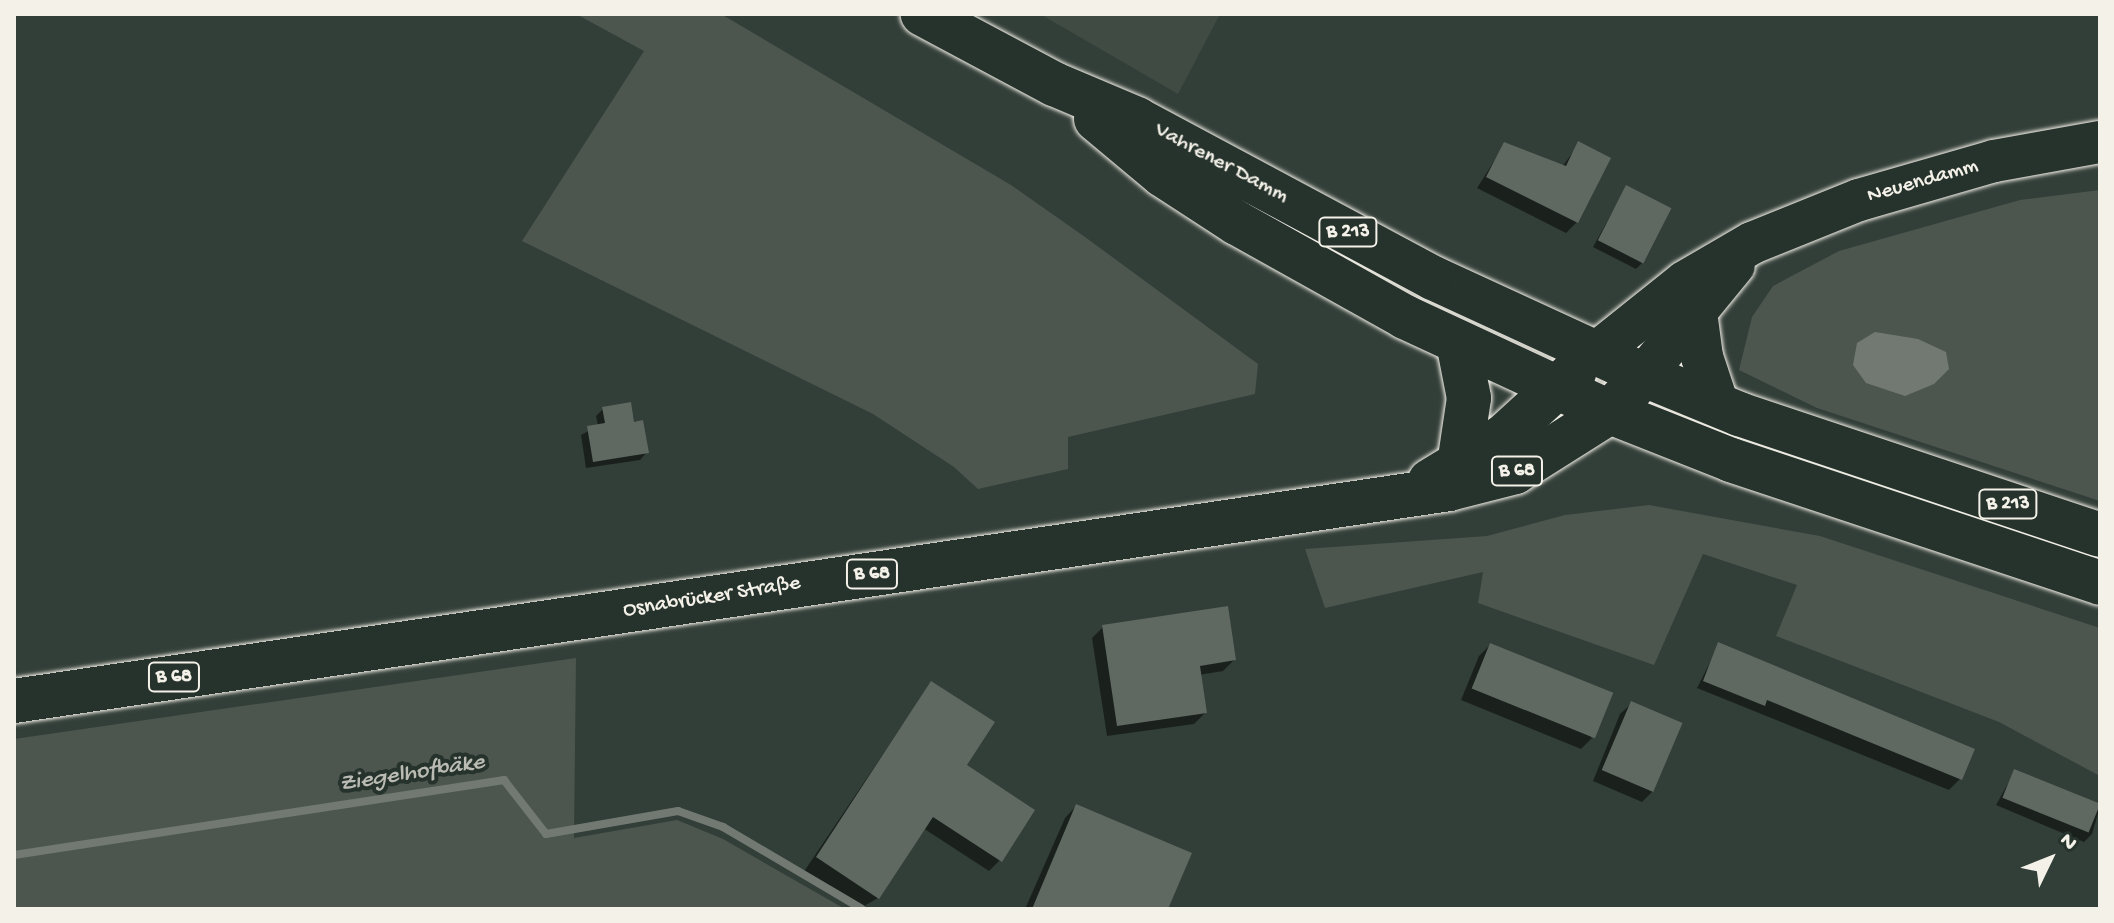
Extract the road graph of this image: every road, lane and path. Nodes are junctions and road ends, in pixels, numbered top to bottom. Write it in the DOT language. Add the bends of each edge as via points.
graph roads {
  1 [pos="923,14"];
  2 [pos="1054,84"];
  3 [pos="2100,142"];
  4 [pos="1752,243"];
  5 [pos="1696,312"];
  6 [pos="1458,342"];
  7 [pos="1595,354"];
  8 [pos="1644,375"];
  9 [pos="1554,389"];
  10 [pos="1718,405"];
  11 [pos="1610,412"];
  12 [pos="1459,465"];
  13 [pos="1410,492"];
  14 [pos="2100,535"];
  15 [pos="2100,583"];
  16 [pos="14,701"];
  1 -- 2 [label="main road, Vahrener Damm / B 213"];
  2 -- 6 [label="main road, Vahrener Damm / B 213" via="1163,175 1237,223"];
  2 -- 7 [label="main road, Vahrener Damm / B 213" via="1137,119 1433,278"];
  3 -- 4 [label="street, Neuendamm" via="1994,161 1859,200"];
  4 -- 5 [label="street, Neuendamm"];
  4 -- 7 [label="street, Neuendamm" via="1685,282"];
  5 -- 8 [label="street, Neuendamm"];
  5 -- 10 [label="street" via="1702,357"];
  6 -- 9 [label="main road, Vahrener Damm / B 213"];
  6 -- 12 [label="main road, B 68" via="1469,398"];
  7 -- 8 [label="main road, Vahrener Damm / B 213"];
  7 -- 9 [label="main road, Osnabrücker Straße / B 68"];
  8 -- 10 [label="main road, B 213"];
  8 -- 11 [label="main road, Osnabrücker Straße / B 68"];
  9 -- 11 [label="main road, Vahrener Damm / B 213"];
  9 -- 12 [label="main road, Osnabrücker Straße / B 68" via="1504,436"];
  10 -- 14 [label="main road, B 213"];
  11 -- 13 [label="main road, Osnabrücker Straße / B 68" via="1515,472 1449,489"];
  11 -- 15 [label="main road, B 213" via="1731,460"];
  12 -- 13 [label="main road, Osnabrücker Straße / B 68"];
  13 -- 16 [label="main road, Osnabrücker Straße / B 68"];
}
